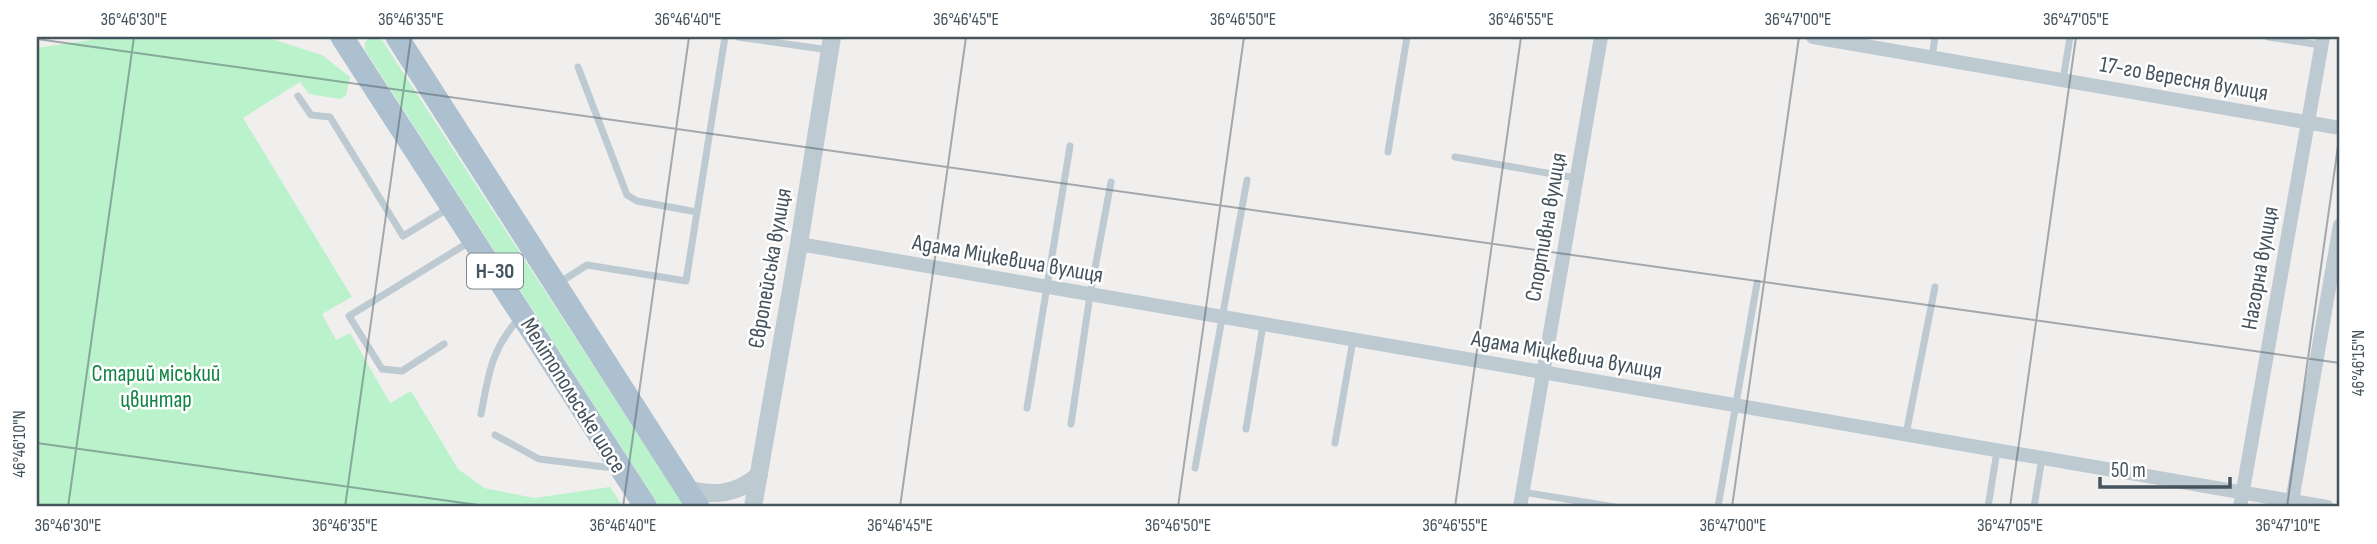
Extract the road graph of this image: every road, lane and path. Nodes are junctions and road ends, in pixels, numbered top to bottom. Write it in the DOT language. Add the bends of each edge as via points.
graph roads {
  1 [pos="342,37"];
  2 [pos="397,37"];
  3 [pos="725,37"];
  4 [pos="738,37"];
  5 [pos="1407,37"];
  6 [pos="1601,37"];
  7 [pos="1813,37"];
  8 [pos="1936,37"];
  9 [pos="2070,37"];
  10 [pos="2269,37"];
  11 [pos="2322,41"];
  12 [pos="1888,43"];
  13 [pos="831,44"];
  14 [pos="1932,57"];
  15 [pos="578,67"];
  16 [pos="2063,80"];
  17 [pos="298,96"];
  18 [pos="2308,122"];
  19 [pos="2340,128"];
  20 [pos="1070,146"];
  21 [pos="1388,152"];
  22 [pos="1455,157"];
  23 [pos="1576,178"];
  24 [pos="1247,180"];
  25 [pos="1111,182"];
  26 [pos="453,206"];
  27 [pos="697,212"];
  28 [pos="2340,225"];
  29 [pos="474,239"];
  30 [pos="799,244"];
  31 [pos="1757,283"];
  32 [pos="555,285"];
  33 [pos="1048,288"];
  34 [pos="1935,288"];
  35 [pos="1090,295"];
  36 [pos="523,314"];
  37 [pos="1220,317"];
  38 [pos="1263,325"];
  39 [pos="1353,340"];
  40 [pos="444,344"];
  41 [pos="1542,373"];
  42 [pos="1737,406"];
  43 [pos="1027,408"];
  44 [pos="481,414"];
  45 [pos="1071,424"];
  46 [pos="1246,429"];
  47 [pos="495,435"];
  48 [pos="1906,435"];
  49 [pos="1335,443"];
  50 [pos="1997,451"];
  51 [pos="2042,458"];
  52 [pos="621,468"];
  53 [pos="1195,468"];
  54 [pos="759,475"];
  55 [pos="1522,492"];
  56 [pos="693,498"];
  57 [pos="2241,500"];
  58 [pos="2292,504"];
  59 [pos="646,507"];
  60 [pos="753,507"];
  61 [pos="1520,507"];
  62 [pos="1615,507"];
  63 [pos="1718,507"];
  64 [pos="1988,507"];
  65 [pos="2034,507"];
  66 [pos="2326,507"];
  1 -- 26 [label="main road, Мелітопольське шосе / Н-30"];
  2 -- 32 [label="main road, Мелітопольське шосе / Н-30"];
  3 -- 27 [label="lane"];
  4 -- 13 [label="lane"];
  5 -- 21 [label="lane"];
  6 -- 23 [label="street, Спортивна вулиця"];
  7 -- 12 [label="street, 17-го Вересня вулиця"];
  8 -- 14 [label="lane"];
  9 -- 16 [label="lane"];
  10 -- 11 [label="lane"];
  11 -- 18 [label="street, Нагорна вулиця"];
  12 -- 14 [label="street, 17-го Вересня вулиця"];
  13 -- 30 [label="street, Європейська вулиця"];
  14 -- 16 [label="street, 17-го Вересня вулиця"];
  15 -- 27 [label="lane" via="627,195"];
  16 -- 18 [label="street, 17-го Вересня вулиця"];
  17 -- 26 [label="lane" via="311,115 330,117 403,236"];
  18 -- 19 [label="street, 17-го Вересня вулиця"];
  18 -- 57 [label="street, Нагорна вулиця"];
  20 -- 33 [label="lane"];
  22 -- 23 [label="lane"];
  23 -- 41 [label="street, Спортивна вулиця"];
  24 -- 37 [label="lane"];
  25 -- 35 [label="lane"];
  26 -- 29 [label="main road, Мелітопольське шосе / Н-30"];
  27 -- 32 [label="lane" via="686,281 587,265"];
  28 -- 58 [label="street"];
  29 -- 36 [label="main road, Мелітопольське шосе / Н-30"];
  29 -- 40 [label="lane" via="349,316 383,369 402,371"];
  30 -- 33 [label="street, Адама Міцкевича вулиця"];
  30 -- 54 [label="street, Європейська вулиця"];
  31 -- 42 [label="lane"];
  32 -- 56 [label="main road, Мелітопольське шосе / Н-30"];
  33 -- 35 [label="street, Адама Міцкевича вулиця"];
  33 -- 43 [label="lane"];
  34 -- 48 [label="lane"];
  35 -- 37 [label="street, Адама Міцкевича вулиця"];
  35 -- 45 [label="lane"];
  36 -- 44 [label="lane" via="504,335 490,363"];
  36 -- 52 [label="main road, Мелітопольське шосе / Н-30"];
  37 -- 38 [label="street, Адама Міцкевича вулиця"];
  37 -- 53 [label="lane"];
  38 -- 39 [label="street, Адама Міцкевича вулиця"];
  38 -- 46 [label="lane"];
  39 -- 41 [label="street, Адама Міцкевича вулиця"];
  39 -- 49 [label="lane"];
  41 -- 42 [label="street, Адама Міцкевича вулиця"];
  41 -- 55 [label="street, Спортивна вулиця"];
  42 -- 48 [label="street, Адама Міцкевича вулиця"];
  42 -- 63 [label="lane"];
  47 -- 52 [label="lane" via="539,459"];
  48 -- 50 [label="street, Адама Міцкевича вулиця"];
  50 -- 51 [label="street, Адама Міцкевича вулиця"];
  50 -- 64 [label="lane"];
  51 -- 57 [label="street, Адама Міцкевича вулиця"];
  51 -- 65 [label="lane"];
  52 -- 59 [label="main road, Мелітопольське шосе / Н-30"];
  54 -- 56 [label="street" via="729,493"];
  54 -- 60 [label="street, Європейська вулиця"];
  55 -- 61 [label="street, Спортивна вулиця"];
  55 -- 62 [label="lane"];
  57 -- 58 [label="street, Адама Міцкевича вулиця"];
  58 -- 66 [label="street, Адама Міцкевича вулиця"];
}
